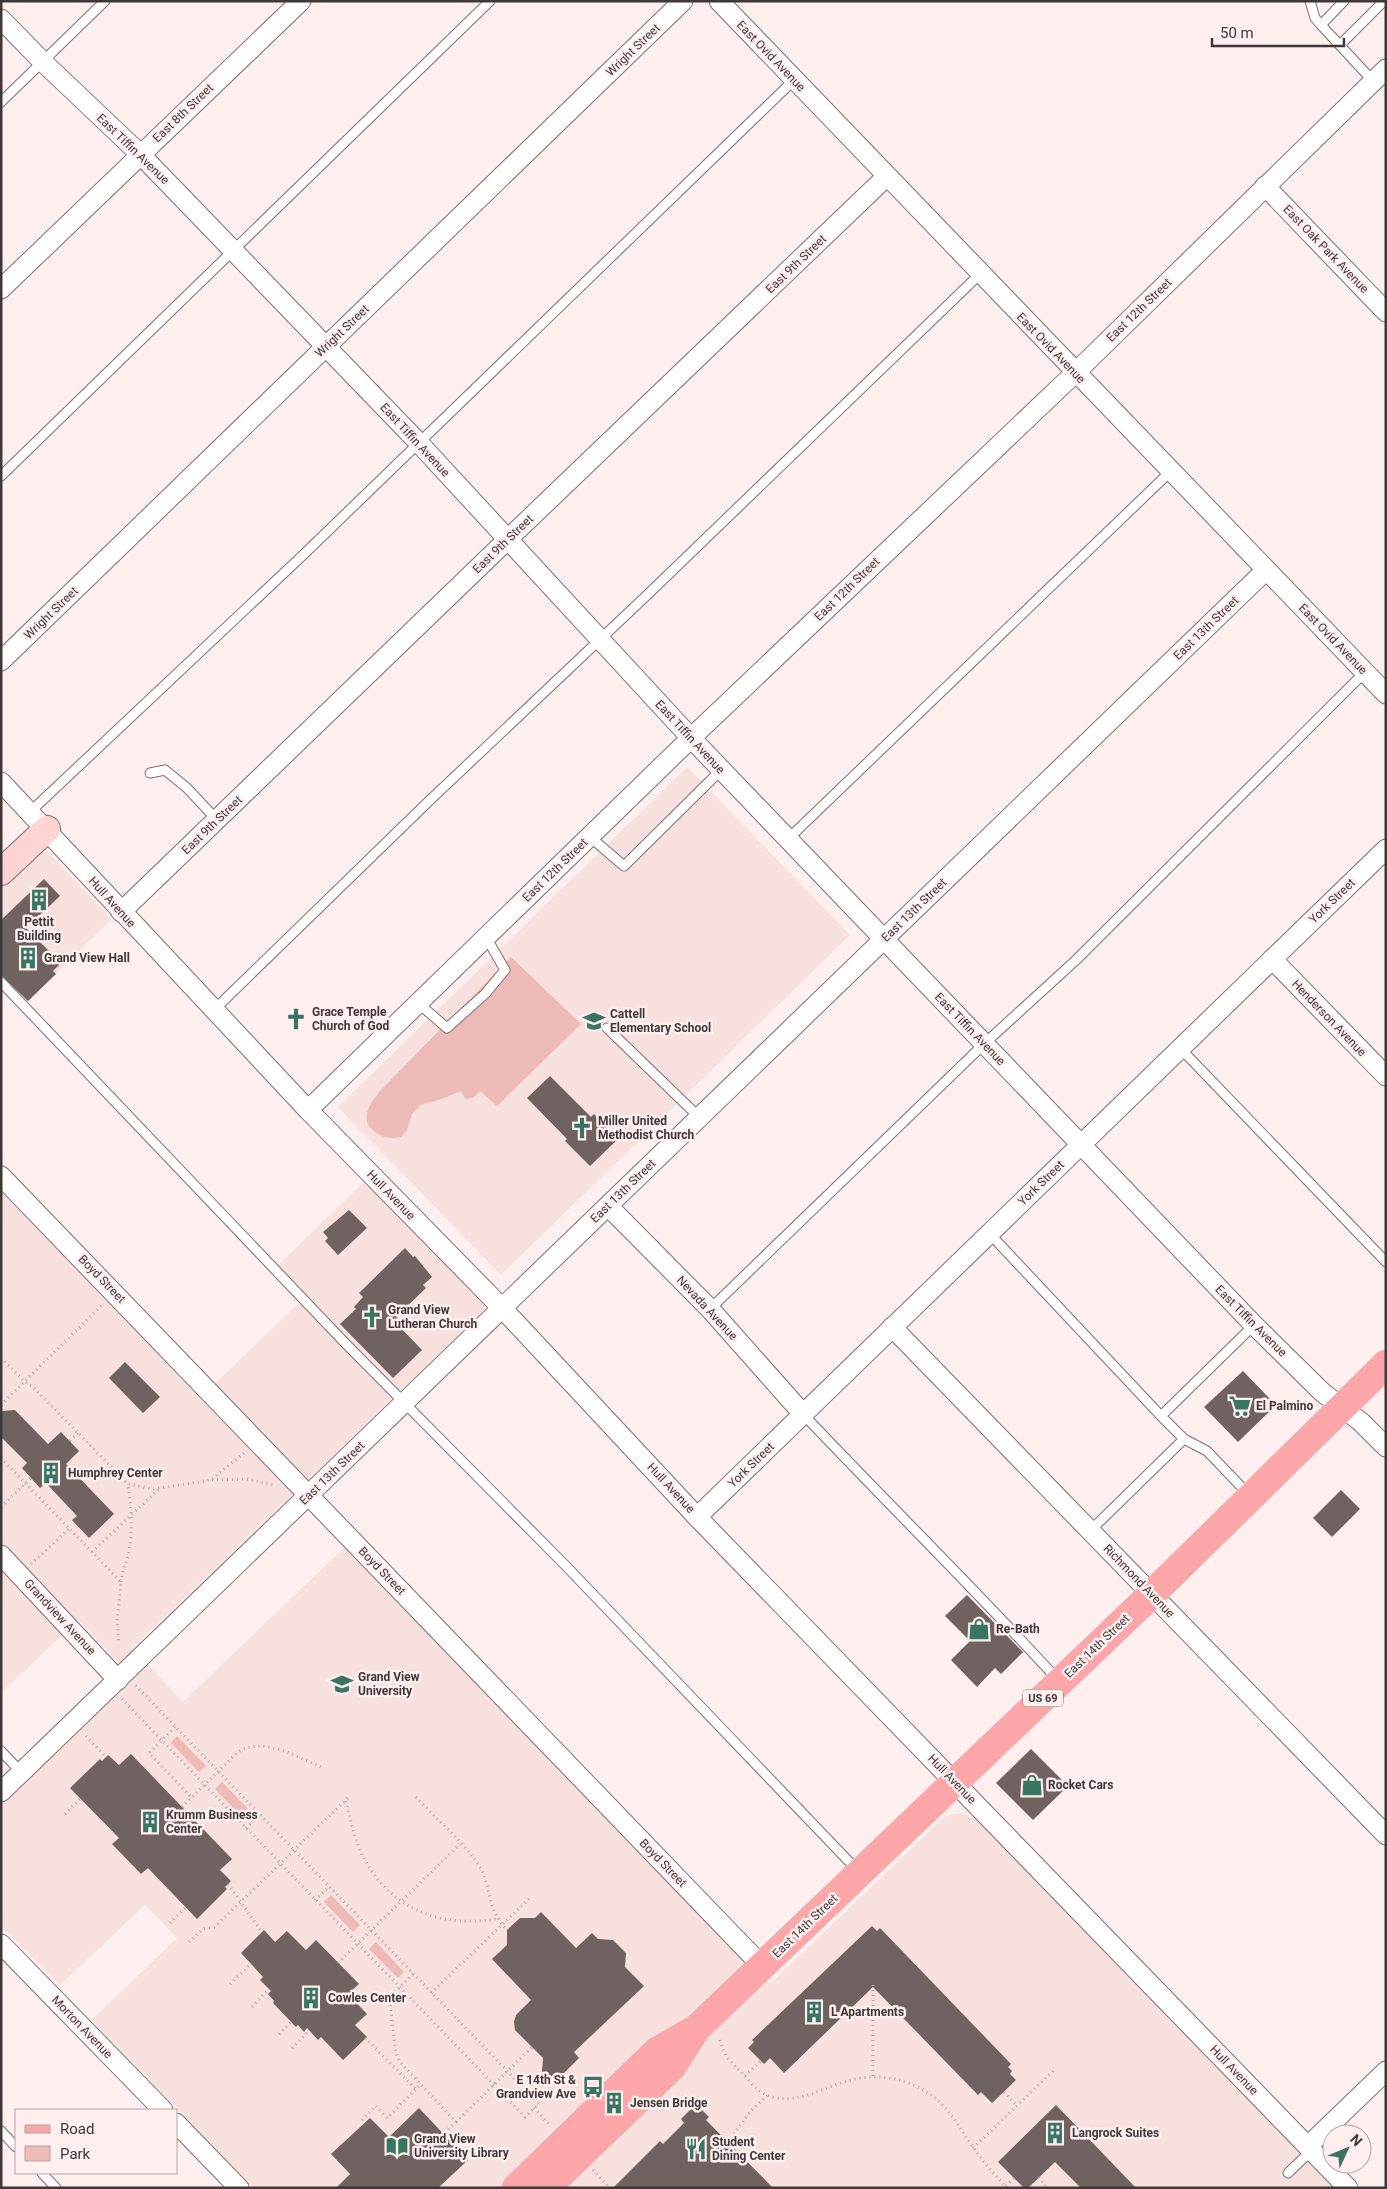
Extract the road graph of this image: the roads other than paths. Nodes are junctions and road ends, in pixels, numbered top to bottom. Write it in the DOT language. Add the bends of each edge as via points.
graph roads {
  1 [pos="105,1"];
  2 [pos="301,1"];
  3 [pos="490,1"];
  4 [pos="683,1"];
  5 [pos="718,1"];
  6 [pos="1310,1"];
  7 [pos="1344,1"];
  8 [pos="1384,1"];
  9 [pos="1,19"];
  10 [pos="1320,25"];
  11 [pos="1340,45"];
  12 [pos="43,62"];
  13 [pos="1380,75"];
  14 [pos="794,80"];
  15 [pos="1,102"];
  16 [pos="140,154"];
  17 [pos="886,177"];
  18 [pos="1265,186"];
  19 [pos="233,251"];
  20 [pos="980,274"];
  21 [pos="1,288"];
  22 [pos="1386,312"];
  23 [pos="325,348"];
  24 [pos="1075,373"];
  25 [pos="418,442"];
  26 [pos="1171,471"];
  27 [pos="1,476"];
  28 [pos="507,540"];
  29 [pos="1266,570"];
  30 [pos="598,639"];
  31 [pos="1,661"];
  32 [pos="1365,672"];
  33 [pos="1386,694"];
  34 [pos="691,738"];
  35 [pos="721,770"];
  36 [pos="150,773"];
  37 [pos="1,782"];
  38 [pos="39,820"];
  39 [pos="217,820"];
  40 [pos="589,836"];
  41 [pos="788,839"];
  42 [pos="1386,849"];
  43 [pos="1,872"];
  44 [pos="121,912"];
  45 [pos="486,936"];
  46 [pos="884,939"];
  47 [pos="1272,960"];
  48 [pos="1,982"];
  49 [pos="418,1003"];
  50 [pos="215,1009"];
  51 [pos="607,1028"];
  52 [pos="984,1044"];
  53 [pos="1180,1048"];
  54 [pos="1386,1076"];
  55 [pos="308,1110"];
  56 [pos="699,1117"];
  57 [pos="1081,1145"];
  58 [pos="1,1176"];
  59 [pos="608,1206"];
  60 [pos="989,1233"];
  61 [pos="1386,1262"];
  62 [pos="502,1308"];
  63 [pos="710,1309"];
  64 [pos="1254,1325"];
  65 [pos="892,1327"];
  66 [pos="1386,1364"];
  67 [pos="404,1403"];
  68 [pos="1342,1407"];
  69 [pos="803,1414"];
  70 [pos="1161,1416"];
  71 [pos="1184,1439"];
  72 [pos="1386,1447"];
  73 [pos="309,1495"];
  74 [pos="1251,1497"];
  75 [pos="697,1516"];
  76 [pos="1090,1531"];
  77 [pos="1,1555"];
  78 [pos="1152,1594"];
  79 [pos="117,1680"];
  80 [pos="1060,1682"];
  81 [pos="1,1751"];
  82 [pos="21,1772"];
  83 [pos="955,1782"];
  84 [pos="1,1792"];
  85 [pos="1386,1835"];
  86 [pos="860,1873"];
  87 [pos="1,1944"];
  88 [pos="763,1967"];
  89 [pos="708,2034"];
  90 [pos="1386,2071"];
  91 [pos="163,2109"];
  92 [pos="178,2125"];
  93 [pos="1,2131"];
  94 [pos="15,2145"];
  95 [pos="1310,2148"];
  96 [pos="1288,2173"];
  97 [pos="43,2174"];
  98 [pos="56,2188"];
  99 [pos="239,2188"];
  100 [pos="516,2188"];
  101 [pos="546,2188"];
  102 [pos="1348,2188"];
  1 -- 12 [label="lane"];
  2 -- 16 [label="street, East 8th Street"];
  3 -- 19 [label="lane"];
  4 -- 23 [label="street, Wright Street"];
  5 -- 14 [label="street, East Ovid Avenue"];
  6 -- 10 [label="lane"];
  7 -- 10 [label="lane"];
  8 -- 11 [label="lane"];
  9 -- 12 [label="street, East Tiffin Avenue"];
  10 -- 11 [label="lane"];
  11 -- 13 [label="lane"];
  12 -- 15 [label="lane"];
  12 -- 16 [label="street, East Tiffin Avenue"];
  13 -- 18 [label="street, East 12th Street"];
  14 -- 17 [label="street, East Ovid Avenue"];
  14 -- 25 [label="lane"];
  16 -- 19 [label="street, East Tiffin Avenue"];
  16 -- 21 [label="street, East 8th Street"];
  17 -- 20 [label="street, East Ovid Avenue"];
  17 -- 28 [label="street, East 9th Street"];
  18 -- 22 [label="street, East Oak Park Avenue"];
  18 -- 24 [label="street, East 12th Street"];
  19 -- 23 [label="street, East Tiffin Avenue"];
  19 -- 27 [label="lane"];
  20 -- 24 [label="street, East Ovid Avenue"];
  20 -- 30 [label="lane"];
  23 -- 25 [label="street, East Tiffin Avenue"];
  23 -- 31 [label="street, Wright Street"];
  24 -- 26 [label="street, East Ovid Avenue"];
  24 -- 34 [label="street, East 12th Street"];
  25 -- 28 [label="street, East Tiffin Avenue"];
  25 -- 38 [label="lane"];
  26 -- 29 [label="street, East Ovid Avenue"];
  26 -- 41 [label="lane"];
  28 -- 30 [label="street, East Tiffin Avenue"];
  28 -- 39 [label="street, East 9th Street"];
  29 -- 32 [label="street, East Ovid Avenue"];
  29 -- 46 [label="street, East 13th Street"];
  30 -- 34 [label="street, East Tiffin Avenue"];
  30 -- 50 [label="lane"];
  32 -- 33 [label="street, East Ovid Avenue"];
  32 -- 52 [label="lane" via="1076,960"];
  34 -- 35 [label="street, East Tiffin Avenue"];
  34 -- 40 [label="street, East 12th Street"];
  35 -- 40 [label="lane" via="624,866"];
  35 -- 41 [label="street, East Tiffin Avenue"];
  36 -- 39 [label="lane" via="165,770"];
  37 -- 38 [label="street, Hull Avenue"];
  38 -- 43 [label="street"];
  38 -- 44 [label="street, Hull Avenue"];
  39 -- 44 [label="street, East 9th Street"];
  40 -- 45 [label="street, East 12th Street"];
  41 -- 46 [label="street, East Tiffin Avenue"];
  42 -- 47 [label="street, York Street"];
  44 -- 50 [label="street, Hull Avenue"];
  45 -- 49 [label="street, East 12th Street"];
  45 -- 49 [label="lane" via="505,970 485,994 447,1028"];
  46 -- 52 [label="street, East Tiffin Avenue"];
  46 -- 56 [label="street, East 13th Street"];
  47 -- 53 [label="street, York Street"];
  47 -- 54 [label="street, Henderson Avenue"];
  48 -- 67 [label="lane"];
  49 -- 55 [label="street, East 12th Street"];
  50 -- 55 [label="street, Hull Avenue"];
  51 -- 56 [label="lane"];
  52 -- 57 [label="street, East Tiffin Avenue"];
  52 -- 63 [label="lane"];
  53 -- 57 [label="street, York Street"];
  53 -- 61 [label="lane"];
  55 -- 62 [label="street, Hull Avenue"];
  56 -- 59 [label="street, East 13th Street"];
  57 -- 60 [label="street, York Street"];
  57 -- 64 [label="street, East Tiffin Avenue"];
  58 -- 73 [label="street, Boyd Street"];
  59 -- 62 [label="street, East 13th Street"];
  59 -- 63 [label="street, Nevada Avenue"];
  60 -- 65 [label="street, York Street"];
  60 -- 70 [label="lane"];
  62 -- 67 [label="street, East 13th Street"];
  62 -- 75 [label="street, Hull Avenue"];
  63 -- 69 [label="street, Nevada Avenue"];
  64 -- 68 [label="street, East Tiffin Avenue" via="1322,1392"];
  64 -- 70 [label="lane"];
  65 -- 69 [label="street, York Street"];
  65 -- 76 [label="street, Richmond Avenue"];
  66 -- 68 [label="main road, East 14th Street / US 69"];
  67 -- 73 [label="street, East 13th Street"];
  67 -- 86 [label="lane" via="565,1565"];
  68 -- 72 [label="street, East Tiffin Avenue"];
  68 -- 74 [label="main road, East 14th Street / US 69"];
  69 -- 75 [label="street, York Street"];
  69 -- 80 [label="lane"];
  70 -- 71 [label="lane"];
  71 -- 74 [label="lane" via="1207,1451"];
  71 -- 76 [label="lane"];
  73 -- 79 [label="street, East 13th Street"];
  73 -- 88 [label="street, Boyd Street"];
  74 -- 78 [label="main road, East 14th Street / US 69"];
  75 -- 83 [label="street, Hull Avenue"];
  76 -- 78 [label="street, Richmond Avenue"];
  77 -- 79 [label="street, Grandview Avenue"];
  78 -- 80 [label="main road, East 14th Street / US 69"];
  78 -- 85 [label="street, Richmond Avenue"];
  79 -- 82 [label="street, East 13th Street"];
  80 -- 83 [label="main road, East 14th Street / US 69"];
  81 -- 82 [label="lane"];
  82 -- 84 [label="street, East 13th Street"];
  83 -- 86 [label="main road, East 14th Street / US 69"];
  83 -- 95 [label="street, Hull Avenue"];
  86 -- 88 [label="main road, East 14th Street / US 69"];
  87 -- 91 [label="street, Morton Avenue"];
  88 -- 89 [label="main road, East 14th Street / US 69"];
  89 -- 100 [label="main road, East 14th Street / US 69" via="657,2051"];
  89 -- 101 [label="main road, East 14th Street / US 69"];
  90 -- 95 [label="street"];
  92 -- 99 [label="street"];
  93 -- 94 [label="lane"];
  95 -- 96 [label="lane"];
  95 -- 102 [label="street, Hull Avenue"];
  97 -- 98 [label="lane"];
}
